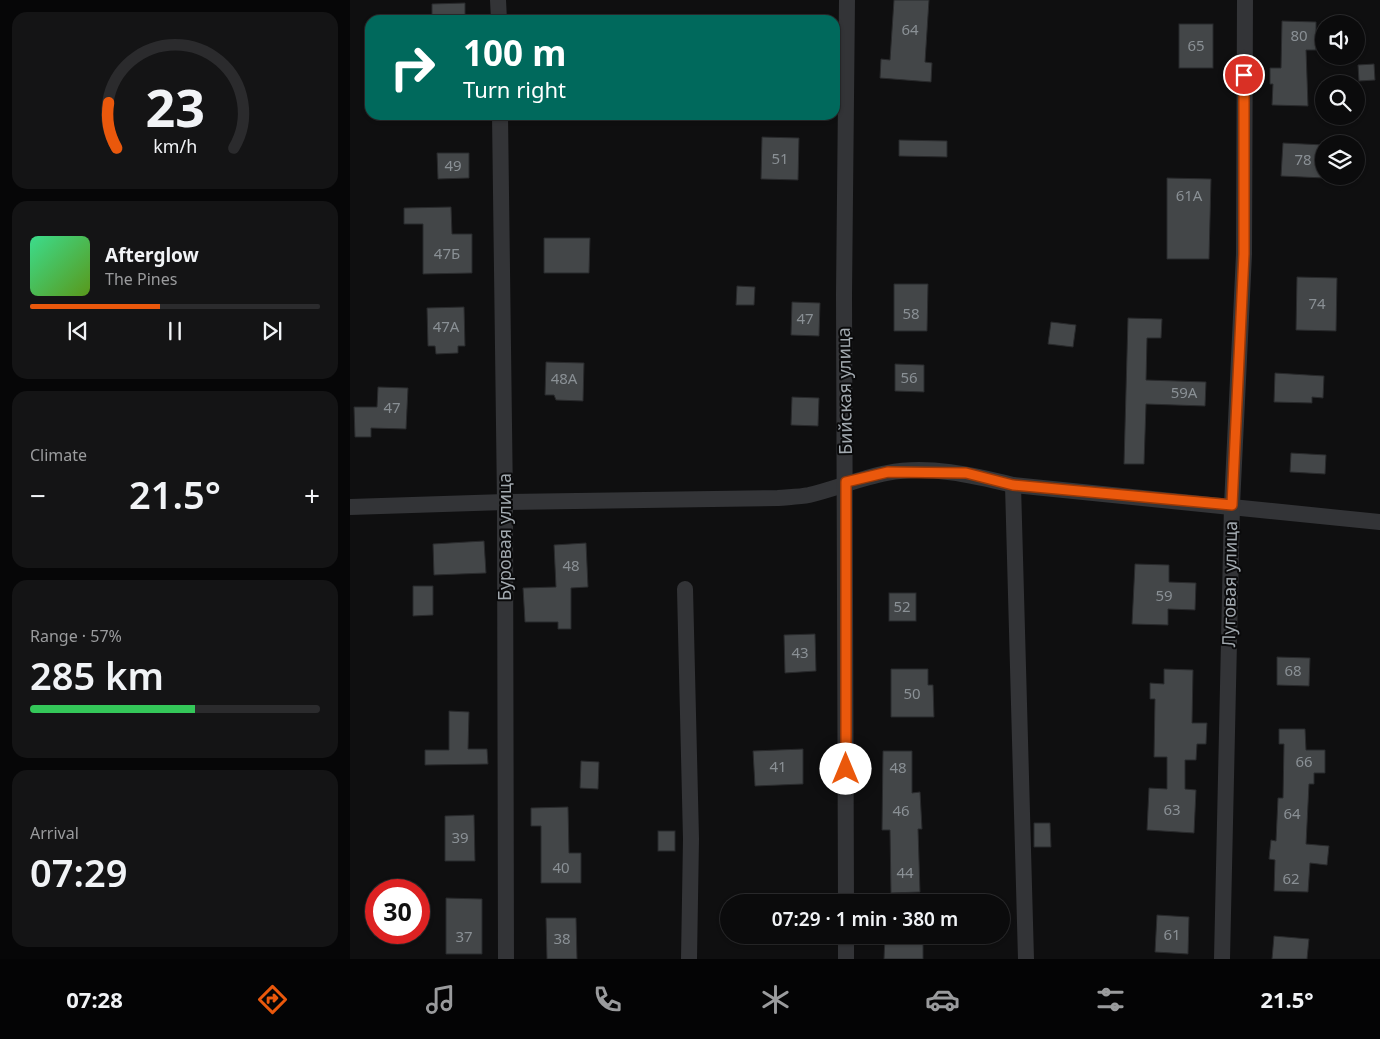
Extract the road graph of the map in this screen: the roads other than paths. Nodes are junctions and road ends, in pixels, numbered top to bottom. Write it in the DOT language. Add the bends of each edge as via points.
graph roads {
  1 [pos="498,0"];
  2 [pos="847,0"];
  3 [pos="1245,0"];
  4 [pos="499,15"];
  5 [pos="500,120"];
  6 [pos="846,482"];
  7 [pos="1013,485"];
  8 [pos="505,502"];
  9 [pos="1232,505"];
  10 [pos="350,507"];
  11 [pos="1380,522"];
  12 [pos="685,589"];
  13 [pos="846,894"];
  14 [pos="846,944"];
  15 [pos="506,959"];
  16 [pos="689,959"];
  17 [pos="846,959"];
  18 [pos="1026,959"];
  19 [pos="1222,959"];
  1 -- 4 [label="street"];
  2 -- 6 [label="street, Бийская улица"];
  3 -- 9 [label="street, Луговая улица" via="1244,254"];
  5 -- 8 [label="street, Буровая улица"];
  6 -- 7 [label="street" via="888,472 928,471 966,473"];
  6 -- 8 [label="street" via="807,495 778,498"];
  6 -- 13 [label="street, Бийская улица"];
  7 -- 9 [label="street"];
  7 -- 18 [label="street"];
  8 -- 10 [label="street"];
  8 -- 15 [label="street, Буровая улица"];
  9 -- 11 [label="street"];
  9 -- 19 [label="street, Луговая улица"];
  12 -- 16 [label="street"];
  14 -- 17 [label="street"];
}
